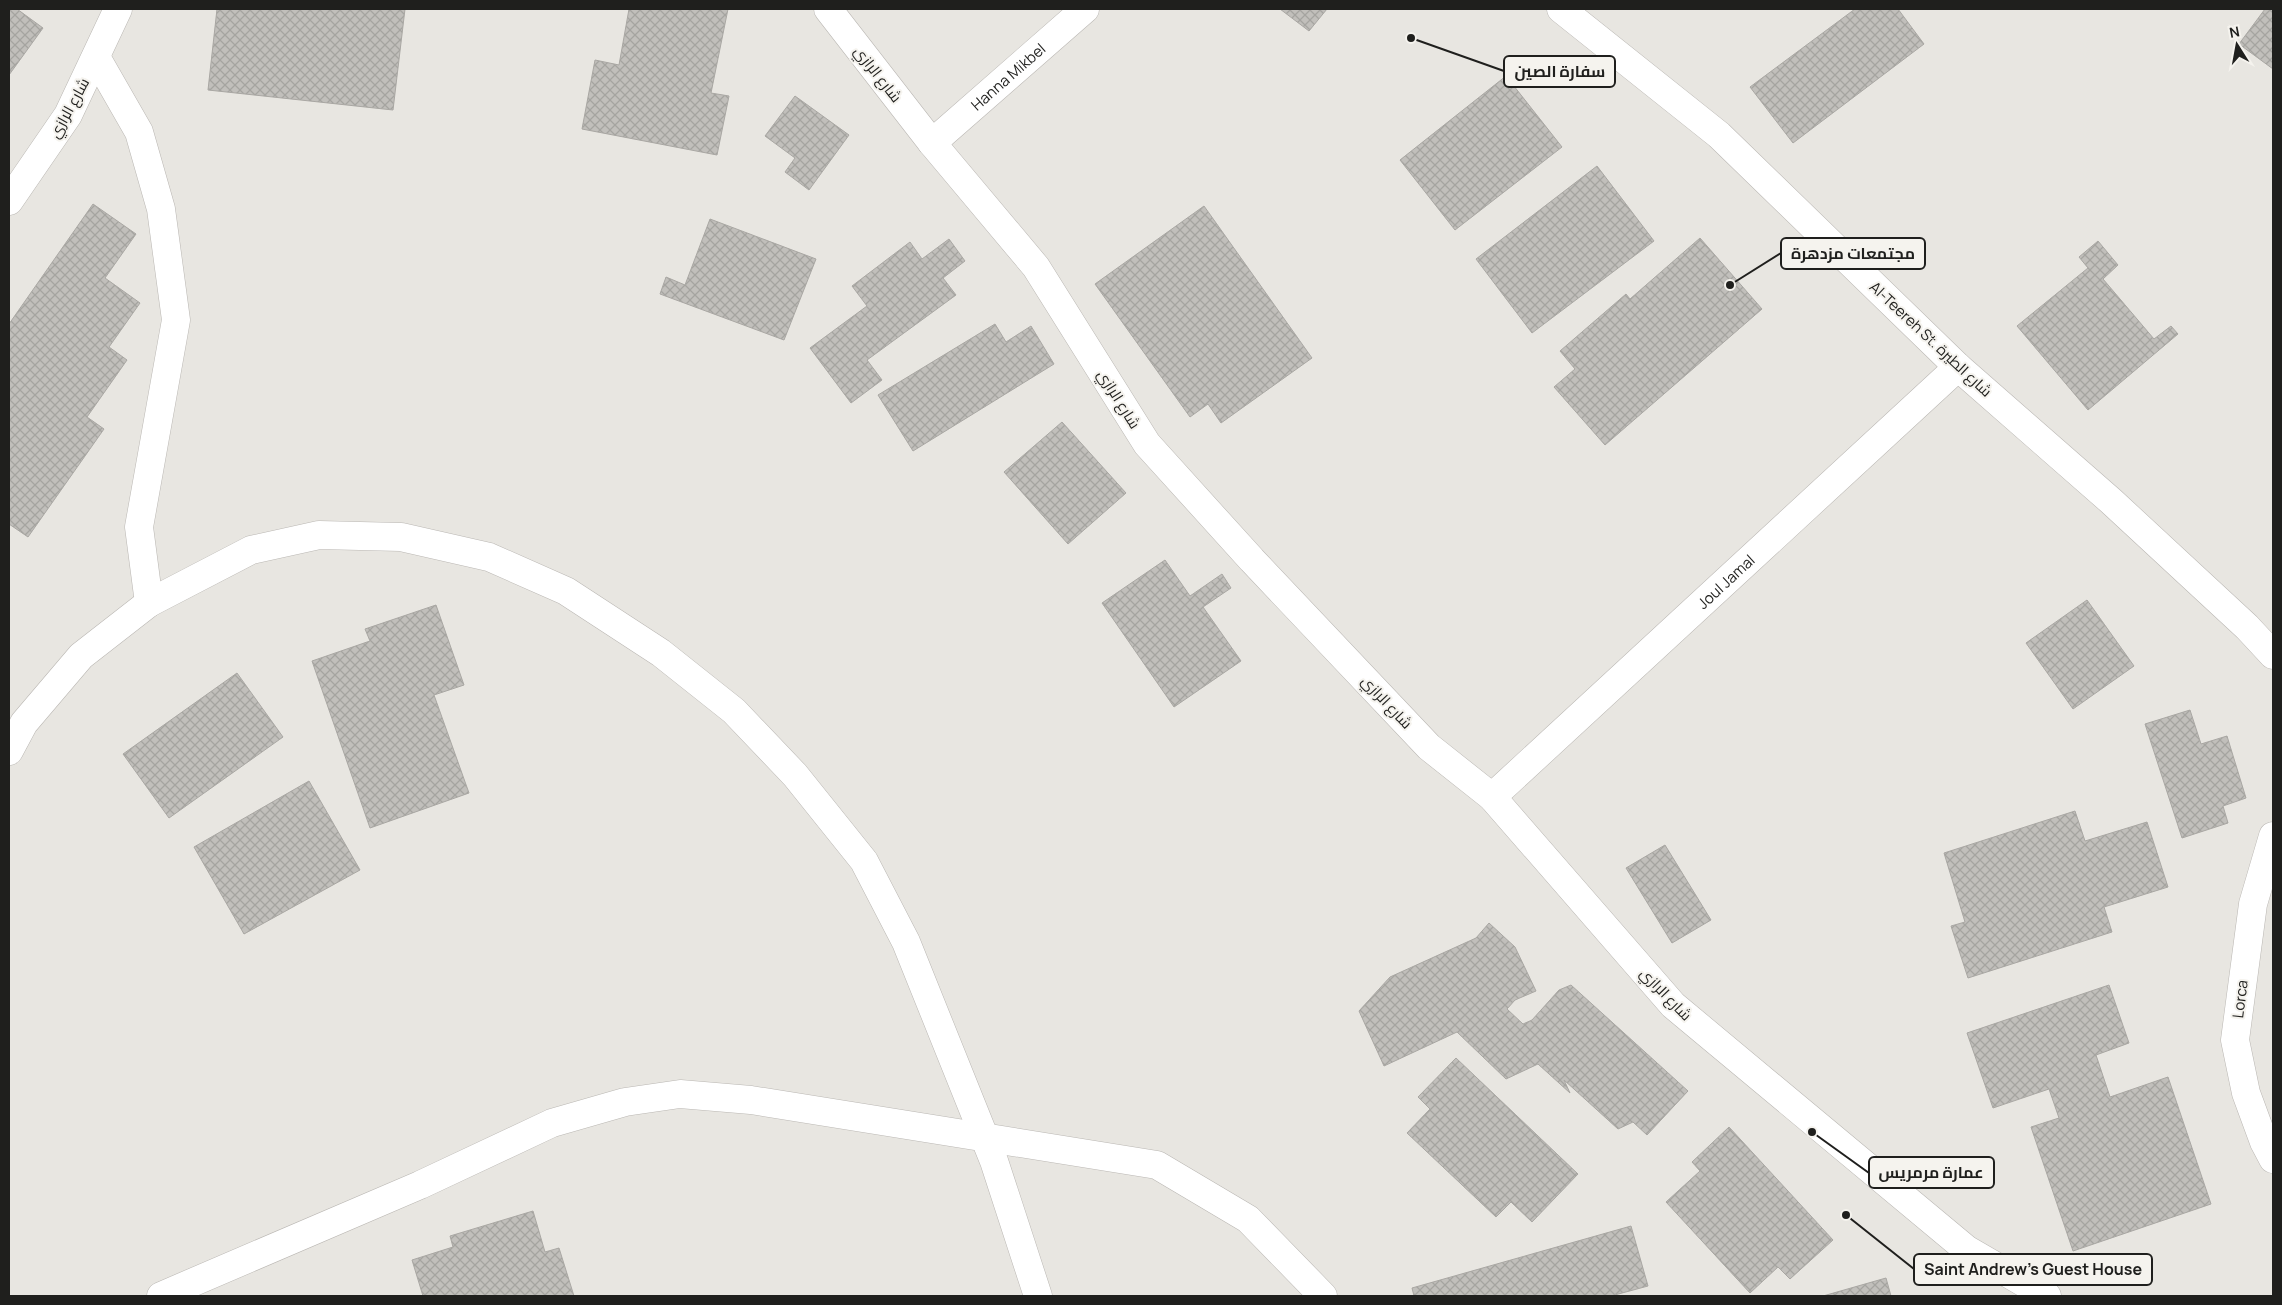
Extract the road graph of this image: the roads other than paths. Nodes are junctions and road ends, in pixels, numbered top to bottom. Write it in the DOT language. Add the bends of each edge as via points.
graph roads {
  1 [pos="118,9"];
  2 [pos="828,9"];
  3 [pos="1085,9"];
  4 [pos="1562,9"];
  5 [pos="96,57"];
  6 [pos="932,143"];
  7 [pos="9,201"];
  8 [pos="1958,367"];
  9 [pos="149,603"];
  10 [pos="2273,655"];
  11 [pos="9,751"];
  12 [pos="1492,797"];
  13 [pos="2273,836"];
  14 [pos="984,1137"];
  15 [pos="2273,1159"];
  16 [pos="162,1296"];
  17 [pos="1038,1296"];
  18 [pos="1323,1296"];
  19 [pos="2046,1296"];
  1 -- 5 [label="street, شارع الرازي"];
  2 -- 6 [label="street, شارع الرازي"];
  3 -- 6 [label="street, Hanna Mikbel"];
  4 -- 8 [label="street, Al-Teereh St. شارع الطيرة" via="1719,135"];
  5 -- 7 [label="street, شارع الرازي" via="68,116"];
  5 -- 9 [label="street" via="139,132 161,210 176,320 139,527"];
  6 -- 12 [label="street, شارع الرازي" via="1036,267 1147,444 1429,747"];
  8 -- 10 [label="street, Al-Teereh St. شارع الطيرة" via="2111,501"];
  8 -- 12 [label="street, Joul Jamal"];
  9 -- 11 [label="street" via="81,656 24,723"];
  9 -- 14 [label="street" via="251,550 319,534 401,537 481,555 566,591 661,654 734,711 795,775 864,861 906,942"];
  12 -- 19 [label="street, شارع الرازي" via="1672,1005 1966,1249"];
  13 -- 15 [label="street, Lorca" via="2252,904 2235,1040 2246,1093"];
  14 -- 16 [label="street" via="751,1100 680,1094 625,1102 552,1123"];
  14 -- 17 [label="street"];
  14 -- 18 [label="street" via="1157,1165 1248,1219"];
}
